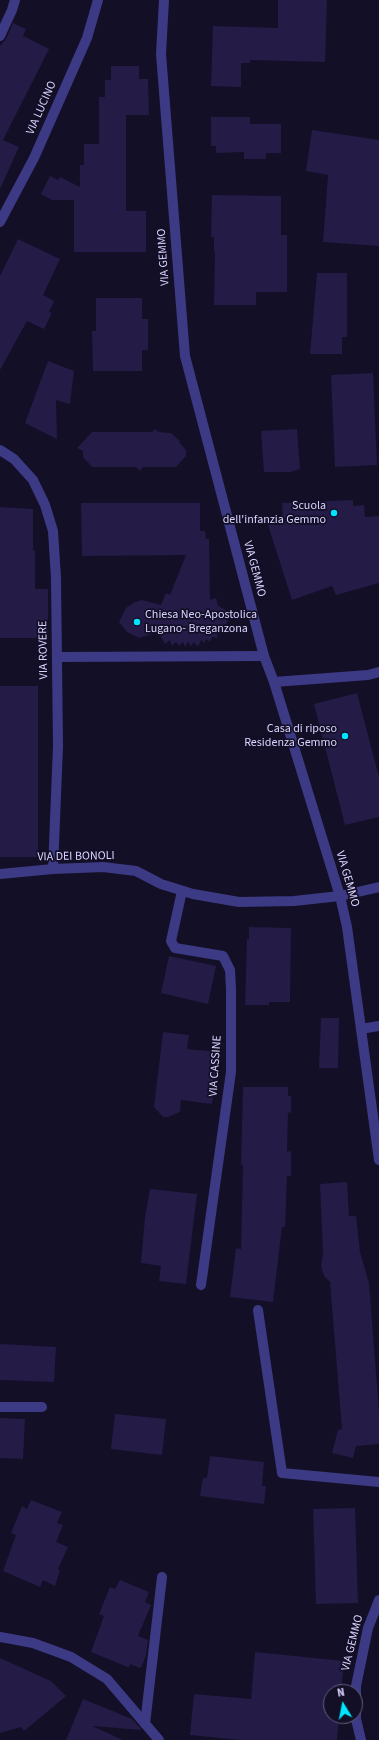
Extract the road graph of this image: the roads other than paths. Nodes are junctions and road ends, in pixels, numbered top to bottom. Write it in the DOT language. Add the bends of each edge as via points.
graph roads {
  1 [pos="15,0"];
  2 [pos="98,0"];
  3 [pos="164,0"];
  4 [pos="0,36"];
  5 [pos="0,222"];
  6 [pos="0,450"];
  7 [pos="264,656"];
  8 [pos="58,657"];
  9 [pos="379,672"];
  10 [pos="274,682"];
  11 [pos="53,869"];
  12 [pos="0,874"];
  13 [pos="379,887"];
  14 [pos="182,890"];
  15 [pos="340,896"];
  16 [pos="379,1026"];
  17 [pos="361,1030"];
  18 [pos="379,1160"];
  19 [pos="201,1285"];
  20 [pos="258,1310"];
  21 [pos="0,1406"];
  22 [pos="42,1407"];
  23 [pos="379,1482"];
  24 [pos="162,1577"];
  25 [pos="379,1600"];
  26 [pos="0,1637"];
  27 [pos="145,1724"];
  28 [pos="159,1740"];
  29 [pos="361,1740"];
  1 -- 4 [label="street"];
  2 -- 5 [label="street, VIA LUCINO" via="87,38 34,158"];
  3 -- 7 [label="street, VIA GEMMO" via="161,54 185,356"];
  6 -- 8 [label="street, VIA ROVERE" via="14,459 33,480 45,505 53,531"];
  7 -- 8 [label="street"];
  7 -- 10 [label="street, VIA GEMMO"];
  8 -- 11 [label="street, VIA ROVERE" via="58,746"];
  9 -- 10 [label="street"];
  10 -- 15 [label="street, VIA GEMMO"];
  11 -- 12 [label="street, VIA DEI BONOLI"];
  11 -- 14 [label="street, VIA DEI BONOLI" via="103,867 136,871 161,884"];
  13 -- 15 [label="street, VIA DEI BONOLI"];
  14 -- 15 [label="street, VIA DEI BONOLI" via="239,902"];
  14 -- 19 [label="street, VIA CASSINE" via="171,941 175,948 223,956 230,970 231,989 231,1072"];
  15 -- 17 [label="street, VIA GEMMO" via="347,927"];
  16 -- 17 [label="street"];
  17 -- 18 [label="street, VIA GEMMO"];
  20 -- 23 [label="street" via="282,1473"];
  21 -- 22 [label="street"];
  24 -- 27 [label="street"];
  25 -- 29 [label="street, VIA GEMMO" via="368,1628 356,1686 356,1719"];
  26 -- 27 [label="street" via="33,1643 71,1657 107,1679"];
  27 -- 28 [label="street"];
}
